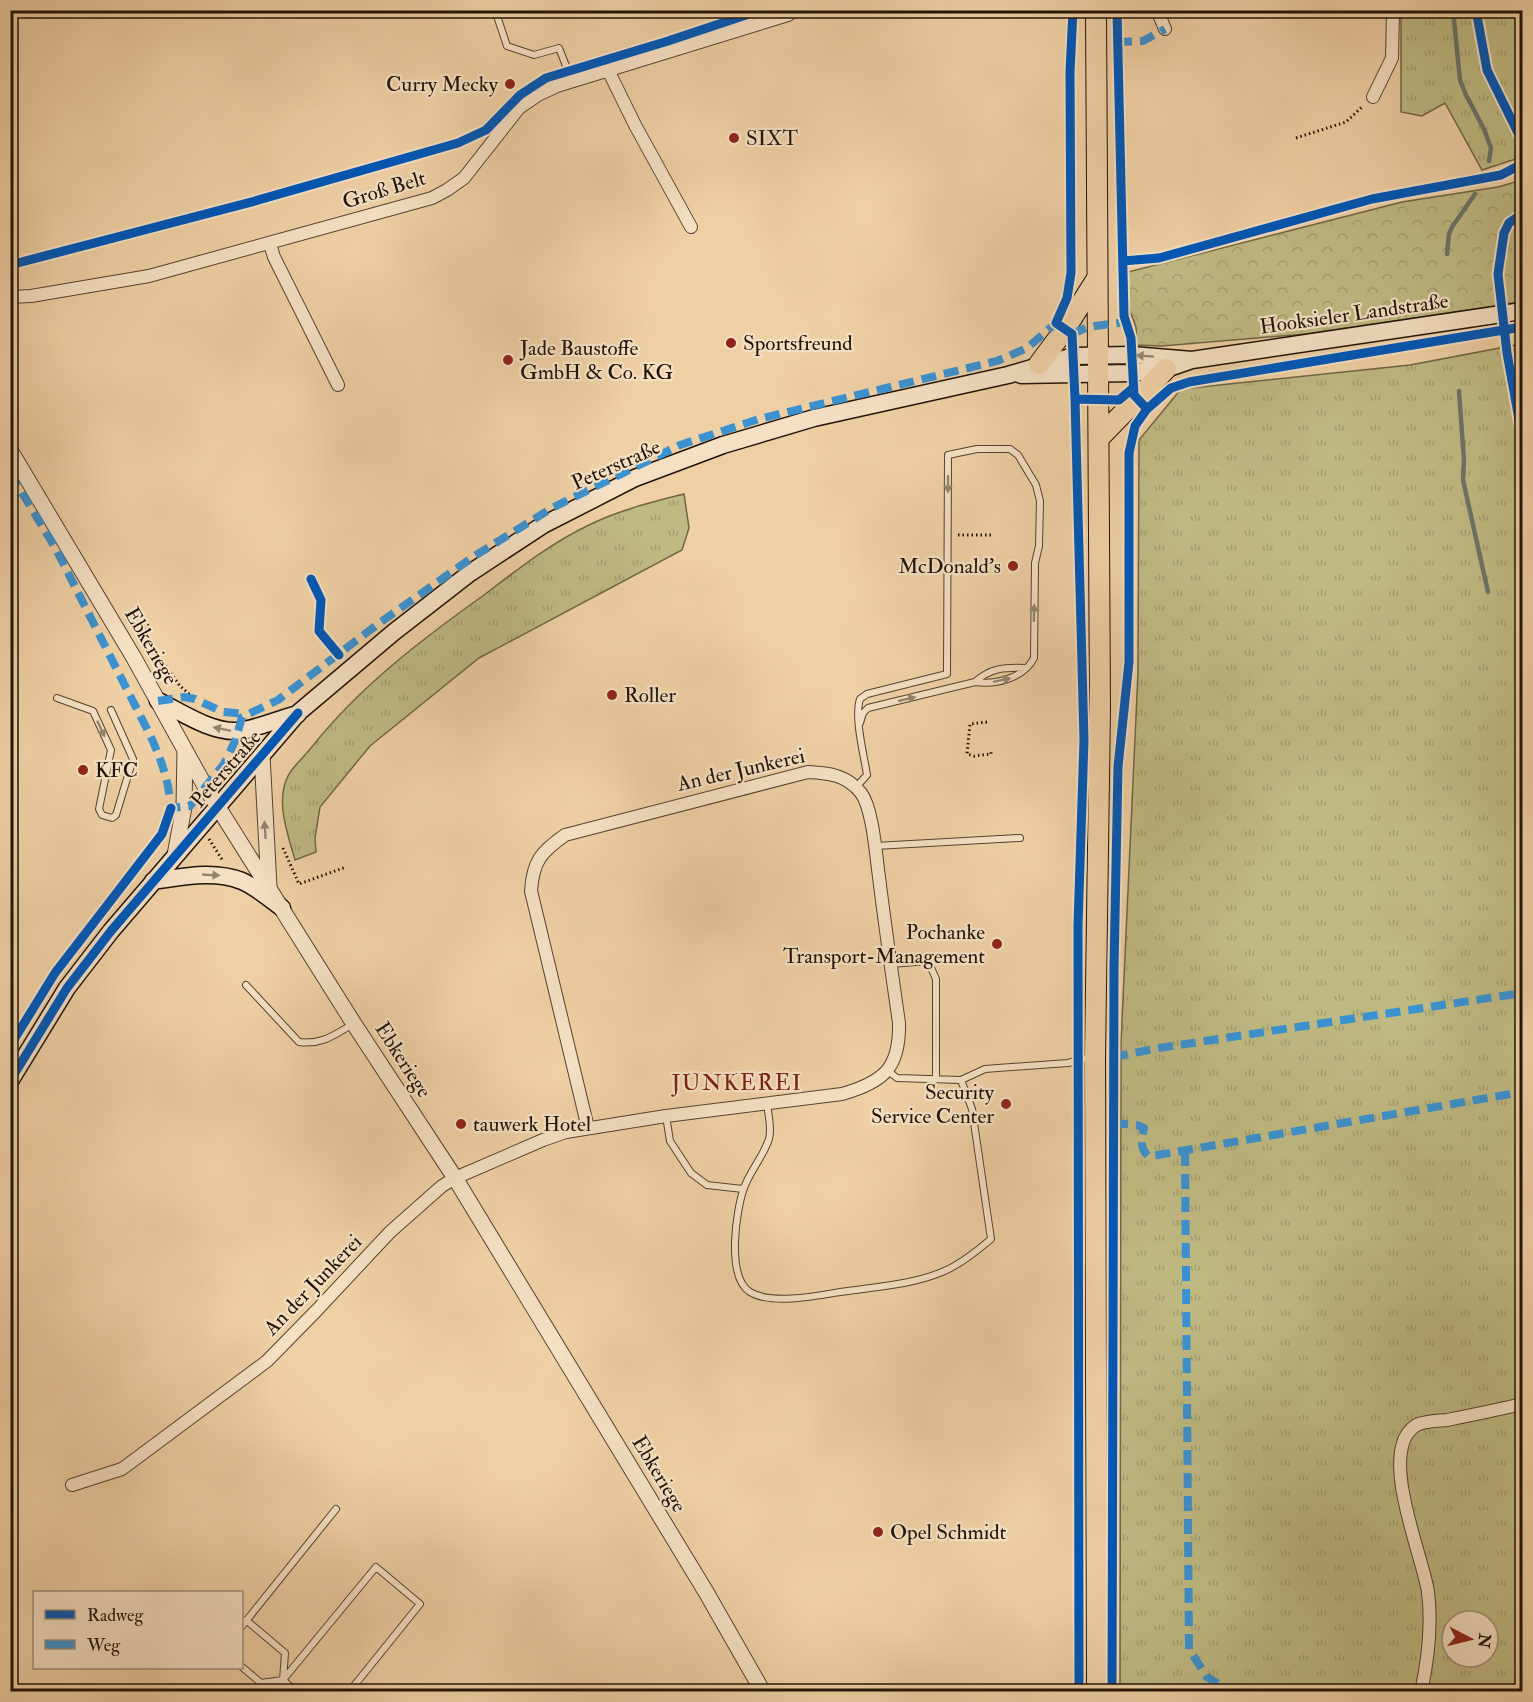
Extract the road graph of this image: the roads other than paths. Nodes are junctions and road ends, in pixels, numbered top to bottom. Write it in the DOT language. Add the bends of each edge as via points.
graph roads {
  1 [pos="495,10"];
  2 [pos="795,10"];
  3 [pos="1096,10"];
  4 [pos="1157,10"];
  5 [pos="1393,10"];
  6 [pos="1165,29"];
  7 [pos="608,70"];
  8 [pos="572,82"];
  9 [pos="1373,97"];
  10 [pos="691,227"];
  11 [pos="270,244"];
  12 [pos="1096,280"];
  13 [pos="31,296"];
  14 [pos="10,297"];
  15 [pos="10,305"];
  16 [pos="1522,311"];
  17 [pos="1192,360"];
  18 [pos="1039,364"];
  19 [pos="1098,364"];
  20 [pos="1166,369"];
  21 [pos="1008,375"];
  22 [pos="338,385"];
  23 [pos="1100,438"];
  24 [pos="10,450"];
  25 [pos="1026,668"];
  26 [pos="975,682"];
  27 [pos="57,698"];
  28 [pos="158,701"];
  29 [pos="111,710"];
  30 [pos="298,713"];
  31 [pos="860,723"];
  32 [pos="184,750"];
  33 [pos="262,755"];
  34 [pos="856,787"];
  35 [pos="218,806"];
  36 [pos="1020,838"];
  37 [pos="874,846"];
  38 [pos="175,855"];
  39 [pos="153,881"];
  40 [pos="269,889"];
  41 [pos="282,908"];
  42 [pos="891,964"];
  43 [pos="246,985"];
  44 [pos="354,1024"];
  45 [pos="1095,1057"];
  46 [pos="887,1070"];
  47 [pos="936,1079"];
  48 [pos="961,1080"];
  49 [pos="10,1081"];
  50 [pos="767,1102"];
  51 [pos="666,1116"];
  52 [pos="588,1128"];
  53 [pos="455,1178"];
  54 [pos="743,1190"];
  55 [pos="1522,1404"];
  56 [pos="72,1485"];
  57 [pos="336,1509"];
  58 [pos="246,1620"];
  59 [pos="243,1624"];
  60 [pos="243,1668"];
  61 [pos="283,1680"];
  62 [pos="273,1692"];
  63 [pos="296,1692"];
  64 [pos="349,1692"];
  65 [pos="763,1692"];
  66 [pos="1096,1692"];
  67 [pos="1421,1692"];
  1 -- 8 [label="lane" via="507,46 534,55 559,48"];
  2 -- 7 [label="street, Groß Belt"];
  3 -- 12 [label="main road"];
  4 -- 6 [label="street"];
  5 -- 9 [label="street" via="1392,58"];
  7 -- 8 [label="street, Groß Belt"];
  7 -- 10 [label="street"];
  8 -- 11 [label="street, Groß Belt" via="538,95 519,108 464,178 447,190 432,198"];
  11 -- 13 [label="street, Groß Belt" via="149,276"];
  11 -- 22 [label="street"];
  12 -- 18 [label="main road"];
  12 -- 19 [label="main road"];
  13 -- 14 [label="street, Groß Belt"];
  13 -- 15 [label="street, Groß Belt"];
  16 -- 17 [label="main road, Hooksieler Landstraße"];
  17 -- 19 [label="main road, Hooksieler Landstraße, one-way"];
  17 -- 20 [label="main road, Hooksieler Landstraße"];
  18 -- 19 [label="main road, Peterstraße" via="1074,356"];
  18 -- 21 [label="main road, Peterstraße"];
  19 -- 20 [label="main road, Hooksieler Landstraße" via="1132,373"];
  19 -- 21 [label="main road, Peterstraße" via="1064,375"];
  19 -- 23 [label="main road"];
  20 -- 23 [label="main road"];
  21 -- 30 [label="main road, Peterstraße" via="814,418 723,445 635,478 543,525 470,573"];
  23 -- 45 [label="main road"];
  24 -- 28 [label="street, Ebkeriege"];
  25 -- 26 [label="lane" via="1006,667"];
  26 -- 25 [label="lane, one-way" via="985,684 1014,678"];
  25 -- 31 [label="lane, one-way" via="1034,658 1040,501 1036,485 1018,454 1010,449 948,455 947,674 867,694 858,704"];
  31 -- 26 [label="lane, one-way" via="868,708"];
  27 -- 29 [label="lane, one-way" via="93,711 111,750 99,809 112,819 133,759"];
  30 -- 28 [label="main road, one-way" via="238,731 224,730"];
  28 -- 32 [label="street, Ebkeriege"];
  30 -- 33 [label="main road, Peterstraße"];
  31 -- 34 [label="lane" via="867,775"];
  32 -- 35 [label="street, Ebkeriege"];
  32 -- 38 [label="street" via="184,807"];
  33 -- 35 [label="main road, Peterstraße"];
  40 -- 33 [label="street, one-way"];
  34 -- 37 [label="street, An der Junkerei" via="867,806"];
  34 -- 52 [label="street, An der Junkerei" via="831,773 808,772 565,835 539,856 532,873 531,891"];
  35 -- 38 [label="main road, Peterstraße"];
  35 -- 40 [label="street, Ebkeriege"];
  36 -- 37 [label="lane"];
  37 -- 42 [label="street, An der Junkerei"];
  38 -- 39 [label="main road, Peterstraße"];
  39 -- 41 [label="main road, one-way" via="205,874 223,876 244,882"];
  39 -- 49 [label="main road, Peterstraße" via="67,988"];
  40 -- 41 [label="street, Ebkeriege"];
  41 -- 44 [label="street, Ebkeriege"];
  42 -- 46 [label="street, An der Junkerei" via="899,1044"];
  42 -- 47 [label="lane" via="928,961 936,979"];
  43 -- 44 [label="lane" via="299,1042 322,1041"];
  44 -- 53 [label="street, Ebkeriege"];
  45 -- 48 [label="lane" via="1060,1064 985,1069"];
  45 -- 66 [label="main road"];
  46 -- 47 [label="lane" via="897,1078"];
  46 -- 50 [label="street, An der Junkerei" via="866,1087 842,1094"];
  47 -- 48 [label="lane"];
  48 -- 54 [label="lane" via="972,1110 991,1239 945,1271 921,1280 813,1296 770,1298 749,1291 736,1262 734,1240"];
  50 -- 51 [label="street, An der Junkerei"];
  50 -- 54 [label="lane" via="769,1137"];
  51 -- 52 [label="street, An der Junkerei"];
  51 -- 54 [label="lane" via="670,1141 691,1173 707,1185"];
  52 -- 53 [label="street, An der Junkerei" via="543,1140"];
  53 -- 56 [label="street, An der Junkerei" via="390,1232 267,1361 122,1469"];
  53 -- 65 [label="street, Ebkeriege"];
  55 -- 67 [label="street" via="1416,1425 1404,1440 1402,1494 1428,1591 1429,1629"];
  57 -- 58 [label="lane"];
  58 -- 59 [label="lane"];
  58 -- 61 [label="lane" via="285,1653"];
  60 -- 61 [label="lane" via="261,1683"];
  61 -- 62 [label="lane"];
  61 -- 63 [label="lane"];
  61 -- 64 [label="lane" via="376,1567 420,1604"];
}
